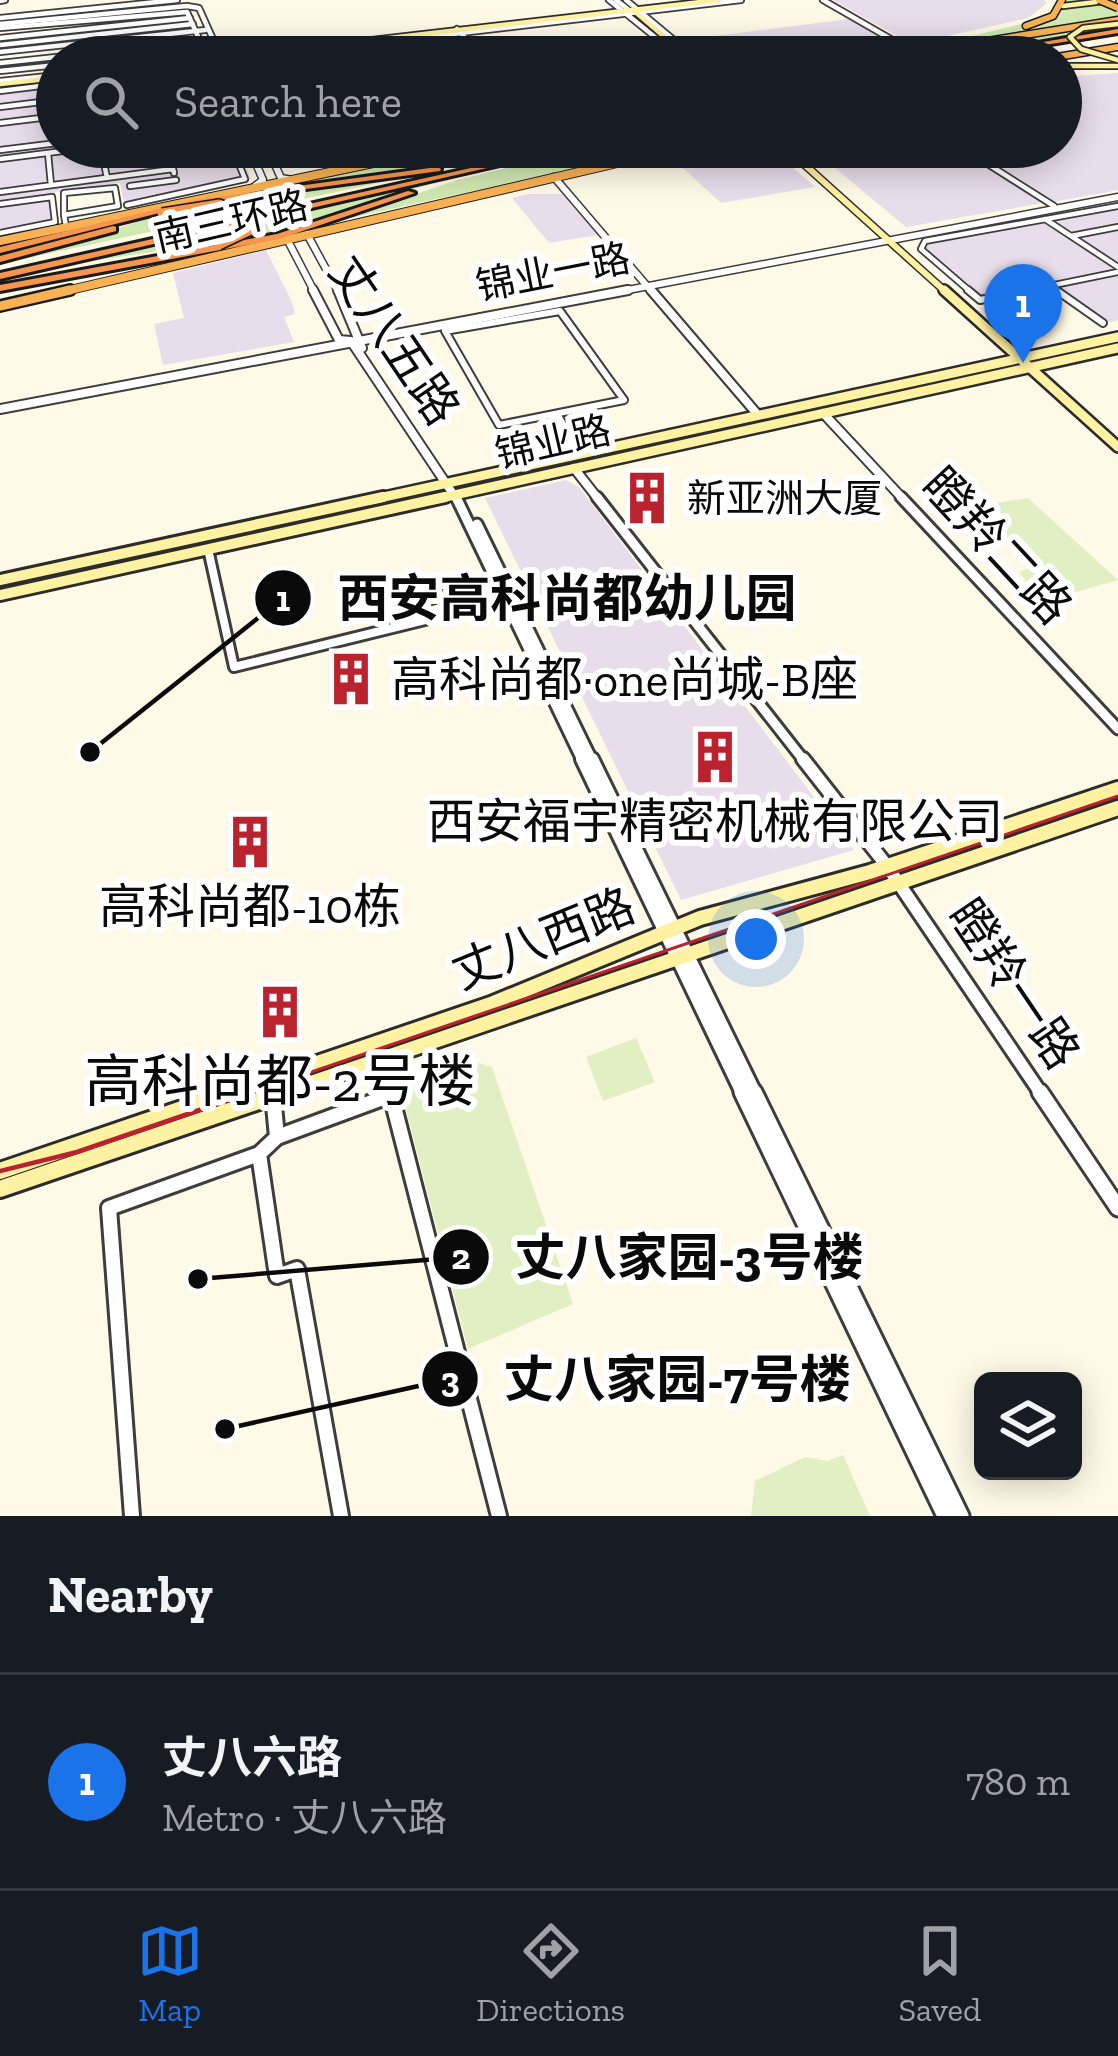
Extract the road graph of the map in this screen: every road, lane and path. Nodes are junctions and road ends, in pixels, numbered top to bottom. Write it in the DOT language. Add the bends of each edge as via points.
graph roads {
  1 [pos="123,0"];
  2 [pos="177,0"];
  3 [pos="618,0"];
  4 [pos="705,0"];
  5 [pos="718,0"];
  6 [pos="729,0"];
  7 [pos="741,0"];
  8 [pos="824,0"];
  9 [pos="1099,0"];
  10 [pos="1062,3"];
  11 [pos="1115,3"];
  12 [pos="632,11"];
  13 [pos="1118,27"];
  14 [pos="196,30"];
  15 [pos="205,30"];
  16 [pos="459,31"];
  17 [pos="41,36"];
  18 [pos="59,36"];
  19 [pos="107,36"];
  20 [pos="163,36"];
  21 [pos="163,36"];
  22 [pos="163,36"];
  23 [pos="163,36"];
  24 [pos="208,36"];
  25 [pos="212,36"];
  26 [pos="411,36"];
  27 [pos="416,36"];
  28 [pos="420,36"];
  29 [pos="464,36"];
  30 [pos="662,36"];
  31 [pos="662,36"];
  32 [pos="887,36"];
  33 [pos="977,36"];
  34 [pos="1049,36"];
  35 [pos="1071,36"];
  36 [pos="1071,36"];
  37 [pos="1077,36"];
  38 [pos="36,38"];
  39 [pos="36,43"];
  40 [pos="36,47"];
  41 [pos="1118,47"];
  42 [pos="36,48"];
  43 [pos="36,48"];
  44 [pos="36,48"];
  45 [pos="36,48"];
  46 [pos="36,48"];
  47 [pos="1082,49"];
  48 [pos="1082,53"];
  49 [pos="0,54"];
  50 [pos="1118,63"];
  51 [pos="1082,65"];
  52 [pos="36,66"];
  53 [pos="36,81"];
  54 [pos="15,89"];
  55 [pos="36,102"];
  56 [pos="15,105"];
  57 [pos="0,107"];
  58 [pos="36,119"];
  59 [pos="0,123"];
  60 [pos="36,146"];
  61 [pos="0,150"];
  62 [pos="36,154"];
  63 [pos="0,159"];
  64 [pos="49,168"];
  65 [pos="104,168"];
  66 [pos="241,168"];
  67 [pos="258,168"];
  68 [pos="276,168"];
  69 [pos="349,168"];
  70 [pos="446,168"];
  71 [pos="469,168"];
  72 [pos="473,168"];
  73 [pos="492,168"];
  74 [pos="594,168"];
  75 [pos="810,168"];
  76 [pos="812,168"];
  77 [pos="813,168"];
  78 [pos="994,168"];
  79 [pos="173,169"];
  80 [pos="554,177"];
  81 [pos="107,178"];
  82 [pos="176,180"];
  83 [pos="292,180"];
  84 [pos="51,185"];
  85 [pos="130,186"];
  86 [pos="256,186"];
  87 [pos="835,189"];
  88 [pos="179,190"];
  89 [pos="0,192"];
  90 [pos="1118,196"];
  91 [pos="847,203"];
  92 [pos="0,204"];
  93 [pos="127,205"];
  94 [pos="1054,206"];
  95 [pos="1118,206"];
  96 [pos="859,207"];
  97 [pos="158,213"];
  98 [pos="64,214"];
  99 [pos="1045,219"];
  100 [pos="65,226"];
  101 [pos="1118,227"];
  102 [pos="307,234"];
  103 [pos="1071,236"];
  104 [pos="888,237"];
  105 [pos="287,239"];
  106 [pos="0,247"];
  107 [pos="217,247"];
  108 [pos="202,249"];
  109 [pos="174,255"];
  110 [pos="1118,270"];
  111 [pos="0,279"];
  112 [pos="645,284"];
  113 [pos="1050,286"];
  114 [pos="0,306"];
  115 [pos="352,316"];
  116 [pos="330,322"];
  117 [pos="1102,323"];
  118 [pos="1118,337"];
  119 [pos="351,340"];
  120 [pos="1118,348"];
  121 [pos="1027,362"];
  122 [pos="0,407"];
  123 [pos="823,413"];
  124 [pos="557,414"];
  125 [pos="758,415"];
  126 [pos="1118,443"];
  127 [pos="569,455"];
  128 [pos="574,468"];
  129 [pos="454,488"];
  130 [pos="208,549"];
  131 [pos="0,580"];
  132 [pos="497,583"];
  133 [pos="0,595"];
  134 [pos="1118,729"];
  135 [pos="1118,789"];
  136 [pos="1118,808"];
  137 [pos="887,866"];
  138 [pos="898,882"];
  139 [pos="669,931"];
  140 [pos="682,958"];
  141 [pos="273,1095"];
  142 [pos="277,1137"];
  143 [pos="259,1154"];
  144 [pos="0,1171"];
  145 [pos="0,1190"];
  146 [pos="1118,1208"];
  147 [pos="132,1516"];
  148 [pos="341,1516"];
  149 [pos="500,1516"];
  150 [pos="945,1516"];
  151 [pos="962,1516"];
  1 -- 17 [label="street"];
  2 -- 18 [label="street"];
  3 -- 12 [label="street"];
  4 -- 12 [label="street"];
  5 -- 12 [label="main road"];
  6 -- 12 [label="main road"];
  7 -- 12 [label="street"];
  8 -- 32 [label="street"];
  9 -- 11 [label="highway, bridge"];
  10 -- 11 [label="main road"];
  10 -- 33 [label="highway" via="1032,24"];
  12 -- 16 [label="main road"];
  12 -- 30 [label="main road"];
  12 -- 31 [label="street"];
  13 -- 34 [label="highway"];
  13 -- 35 [label="highway"];
  13 -- 36 [label="main road, bridge"];
  13 -- 37 [label="highway"];
  14 -- 15 [label="street"];
  14 -- 15 [label="street" via="196,9"];
  14 -- 19 [label="street"];
  14 -- 20 [label="street"];
  14 -- 21 [label="street"];
  14 -- 22 [label="street"];
  14 -- 23 [label="street"];
  14 -- 25 [label="street" via="200,8"];
  15 -- 24 [label="street"];
  16 -- 26 [label="main road"];
  16 -- 27 [label="main road"];
  16 -- 28 [label="street"];
  16 -- 29 [label="street"];
  38 -- 49 [label="street"];
  39 -- 49 [label="street"];
  40 -- 49 [label="street"];
  41 -- 48 [label="highway"];
  42 -- 49 [label="street"];
  43 -- 49 [label="street"];
  44 -- 49 [label="street"];
  45 -- 49 [label="street"];
  46 -- 49 [label="street"];
  47 -- 50 [label="main road, bridge"];
  49 -- 52 [label="main road"];
  49 -- 54 [label="street"];
  50 -- 51 [label="main road"];
  53 -- 54 [label="street"];
  54 -- 56 [label="street"];
  55 -- 56 [label="street"];
  56 -- 57 [label="street"];
  58 -- 59 [label="street"];
  60 -- 61 [label="street"];
  62 -- 63 [label="street"];
  64 -- 84 [label="street"];
  65 -- 81 [label="street"];
  66 -- 88 [label="street" via="245,179"];
  67 -- 86 [label="street" via="263,181"];
  68 -- 83 [label="street"];
  69 -- 83 [label="highway, 南三环路"];
  70 -- 97 [label="highway, bridge"];
  71 -- 111 [label="highway" via="40,262"];
  72 -- 111 [label="highway"];
  73 -- 107 [label="highway, bridge" via="342,218"];
  74 -- 80 [label="highway, 南三环路"];
  75 -- 91 [label="main road"];
  76 -- 87 [label="main road"];
  77 -- 96 [label="main road"];
  78 -- 94 [label="street"];
  79 -- 81 [label="street"];
  79 -- 82 [label="street"];
  80 -- 102 [label="highway, 南三环路"];
  80 -- 112 [label="street"];
  81 -- 84 [label="street"];
  82 -- 85 [label="street"];
  82 -- 88 [label="street"];
  83 -- 86 [label="highway, 南三环路"];
  84 -- 89 [label="street"];
  86 -- 100 [label="highway, 南三环路"];
  87 -- 91 [label="main road"];
  87 -- 96 [label="main road"];
  88 -- 93 [label="street"];
  90 -- 94 [label="street, 锦业一路"];
  90 -- 104 [label="street, 锦业一路"];
  91 -- 104 [label="main road"];
  92 -- 106 [label="street" via="52,197 55,222"];
  94 -- 104 [label="street, 锦业一路"];
  95 -- 99 [label="street"];
  96 -- 104 [label="main road"];
  97 -- 106 [label="highway"];
  97 -- 107 [label="highway, bridge" via="219,204 253,216 251,230"];
  98 -- 98 [label="street" via="118,206 115,188 64,193"];
  98 -- 100 [label="street"];
  99 -- 103 [label="street"];
  99 -- 113 [label="street" via="926,241 921,249 980,300"];
  100 -- 106 [label="highway, 南三环路"];
  101 -- 103 [label="street"];
  102 -- 105 [label="highway, 南三环路"];
  102 -- 115 [label="street, 丈八五路"];
  103 -- 110 [label="street"];
  104 -- 112 [label="street, 锦业一路"];
  104 -- 121 [label="main road"];
  105 -- 114 [label="highway, 南三环路"];
  105 -- 116 [label="street, 丈八五路"];
  107 -- 108 [label="highway"];
  107 -- 109 [label="highway"];
  108 -- 109 [label="highway"];
  108 -- 111 [label="highway"];
  109 -- 111 [label="highway" via="14,285"];
  110 -- 113 [label="street"];
  112 -- 119 [label="street, 锦业一路"];
  112 -- 125 [label="street"];
  113 -- 117 [label="street"];
  115 -- 116 [label="street"];
  115 -- 119 [label="street, 丈八五路"];
  116 -- 119 [label="street, 丈八五路"];
  118 -- 121 [label="main road, 锦业路"];
  119 -- 122 [label="street, 锦业一路"];
  119 -- 129 [label="street, 丈八五路"];
  120 -- 121 [label="main road, 锦业路"];
  121 -- 123 [label="main road, 锦业路"];
  121 -- 125 [label="main road, 锦业路"];
  121 -- 126 [label="main road"];
  123 -- 128 [label="main road, 锦业路"];
  123 -- 134 [label="street, 瞪羚二路"];
  124 -- 124 [label="street" via="500,425 446,331 560,310 624,400"];
  124 -- 127 [label="street"];
  125 -- 127 [label="main road, 锦业路"];
  127 -- 129 [label="main road, 锦业路"];
  128 -- 129 [label="main road, 锦业路"];
  128 -- 137 [label="street, 瞪羚一路"];
  129 -- 130 [label="main road, 锦业路"];
  129 -- 131 [label="main road, 锦业路"];
  129 -- 132 [label="street, 丈八五路"];
  129 -- 139 [label="street, 丈八五路"];
  130 -- 132 [label="street" via="234,667 429,619 423,601"];
  130 -- 133 [label="main road, 锦业路"];
  132 -- 139 [label="street, 丈八五路"];
  135 -- 137 [label="main road, 丈八西路"];
  136 -- 138 [label="main road, 丈八西路"];
  137 -- 138 [label="street, 瞪羚一路"];
  137 -- 139 [label="main road, 丈八西路"];
  138 -- 140 [label="main road, 丈八西路"];
  138 -- 146 [label="street, 瞪羚一路"];
  139 -- 140 [label="street, 丈八五路"];
  139 -- 144 [label="main road, 丈八西路" via="491,1004"];
  140 -- 141 [label="main road, 丈八西路"];
  140 -- 150 [label="street, 丈八五路"];
  140 -- 151 [label="street, 丈八五路"];
  141 -- 142 [label="street"];
  141 -- 145 [label="main road, 丈八西路"];
  142 -- 143 [label="street"];
  142 -- 149 [label="street" via="392,1095"];
  143 -- 147 [label="street" via="109,1208"];
  143 -- 148 [label="street" via="277,1276 296,1269"];
}
